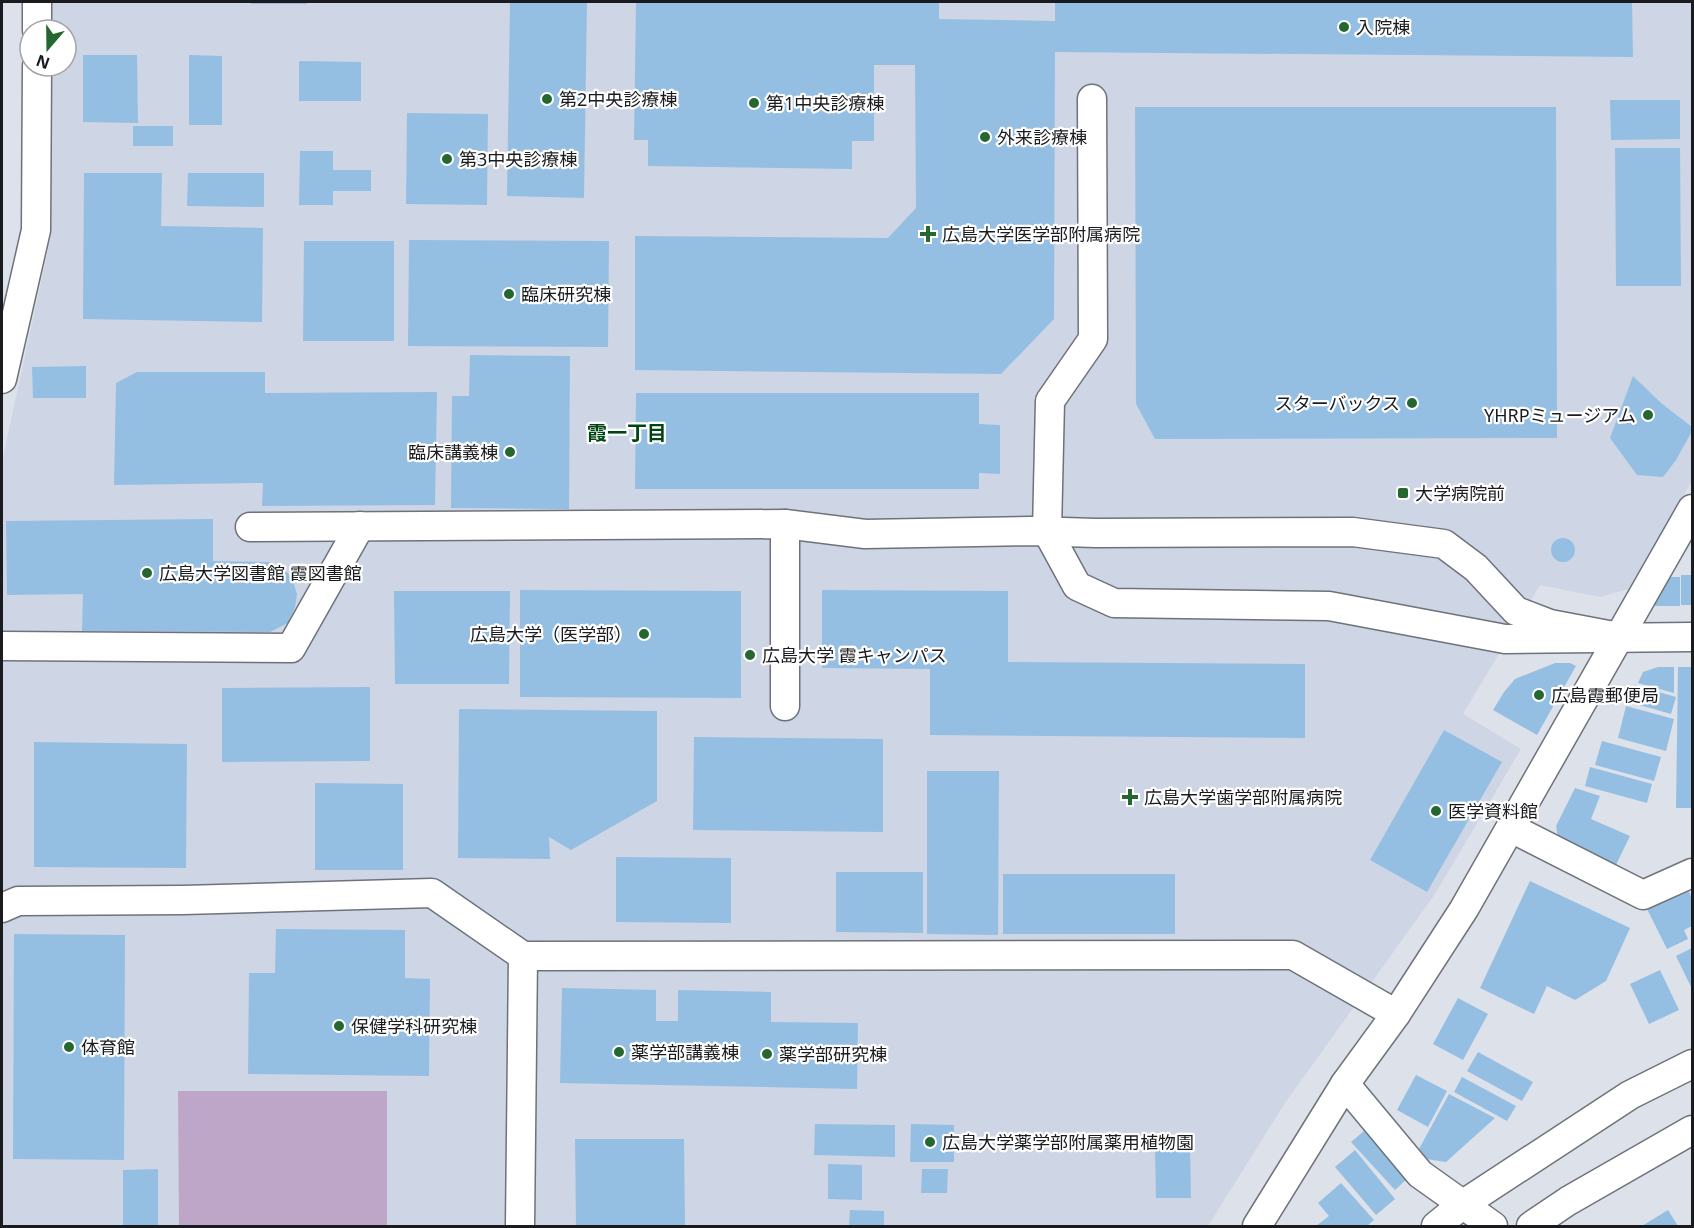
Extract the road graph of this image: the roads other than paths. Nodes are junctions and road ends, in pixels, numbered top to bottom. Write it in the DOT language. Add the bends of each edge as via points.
graph roads {
  1 [pos="37,2"];
  2 [pos="37,18"];
  3 [pos="37,78"];
  4 [pos="1092,99"];
  5 [pos="2,379"];
  6 [pos="1692,509"];
  7 [pos="785,524"];
  8 [pos="250,526"];
  9 [pos="360,526"];
  10 [pos="1047,531"];
  11 [pos="1619,637"];
  12 [pos="1692,637"];
  13 [pos="2,646"];
  14 [pos="785,706"];
  15 [pos="1511,828"];
  16 [pos="1692,873"];
  17 [pos="2,908"];
  18 [pos="523,956"];
  19 [pos="1396,1014"];
  20 [pos="1692,1064"];
  21 [pos="1345,1084"];
  22 [pos="1692,1130"];
  23 [pos="1462,1205"];
  24 [pos="520,1227"];
  25 [pos="1257,1227"];
  26 [pos="1436,1227"];
  27 [pos="1492,1227"];
  28 [pos="1531,1227"];
  1 -- 2 [label="street"];
  3 -- 5 [label="street" via="36,230"];
  4 -- 10 [label="street" via="1093,339 1050,401"];
  6 -- 11 [label="street"];
  7 -- 9 [label="street"];
  7 -- 10 [label="street" via="865,534"];
  7 -- 14 [label="street"];
  8 -- 9 [label="street"];
  9 -- 13 [label="street" via="291,648"];
  10 -- 11 [label="street" via="1353,532 1444,544 1476,568 1516,611 1550,624"];
  10 -- 11 [label="street" via="1077,586 1114,603 1329,606 1505,639"];
  11 -- 12 [label="street"];
  11 -- 15 [label="street"];
  15 -- 16 [label="street" via="1643,894"];
  15 -- 19 [label="street"];
  17 -- 18 [label="street" via="18,901 432,893"];
  18 -- 19 [label="street" via="1293,955"];
  18 -- 24 [label="street"];
  19 -- 21 [label="street"];
  20 -- 23 [label="street" via="1630,1095"];
  21 -- 23 [label="street" via="1420,1174"];
  21 -- 25 [label="street"];
  22 -- 28 [label="street" via="1568,1201"];
  23 -- 26 [label="street"];
  23 -- 27 [label="street"];
}
